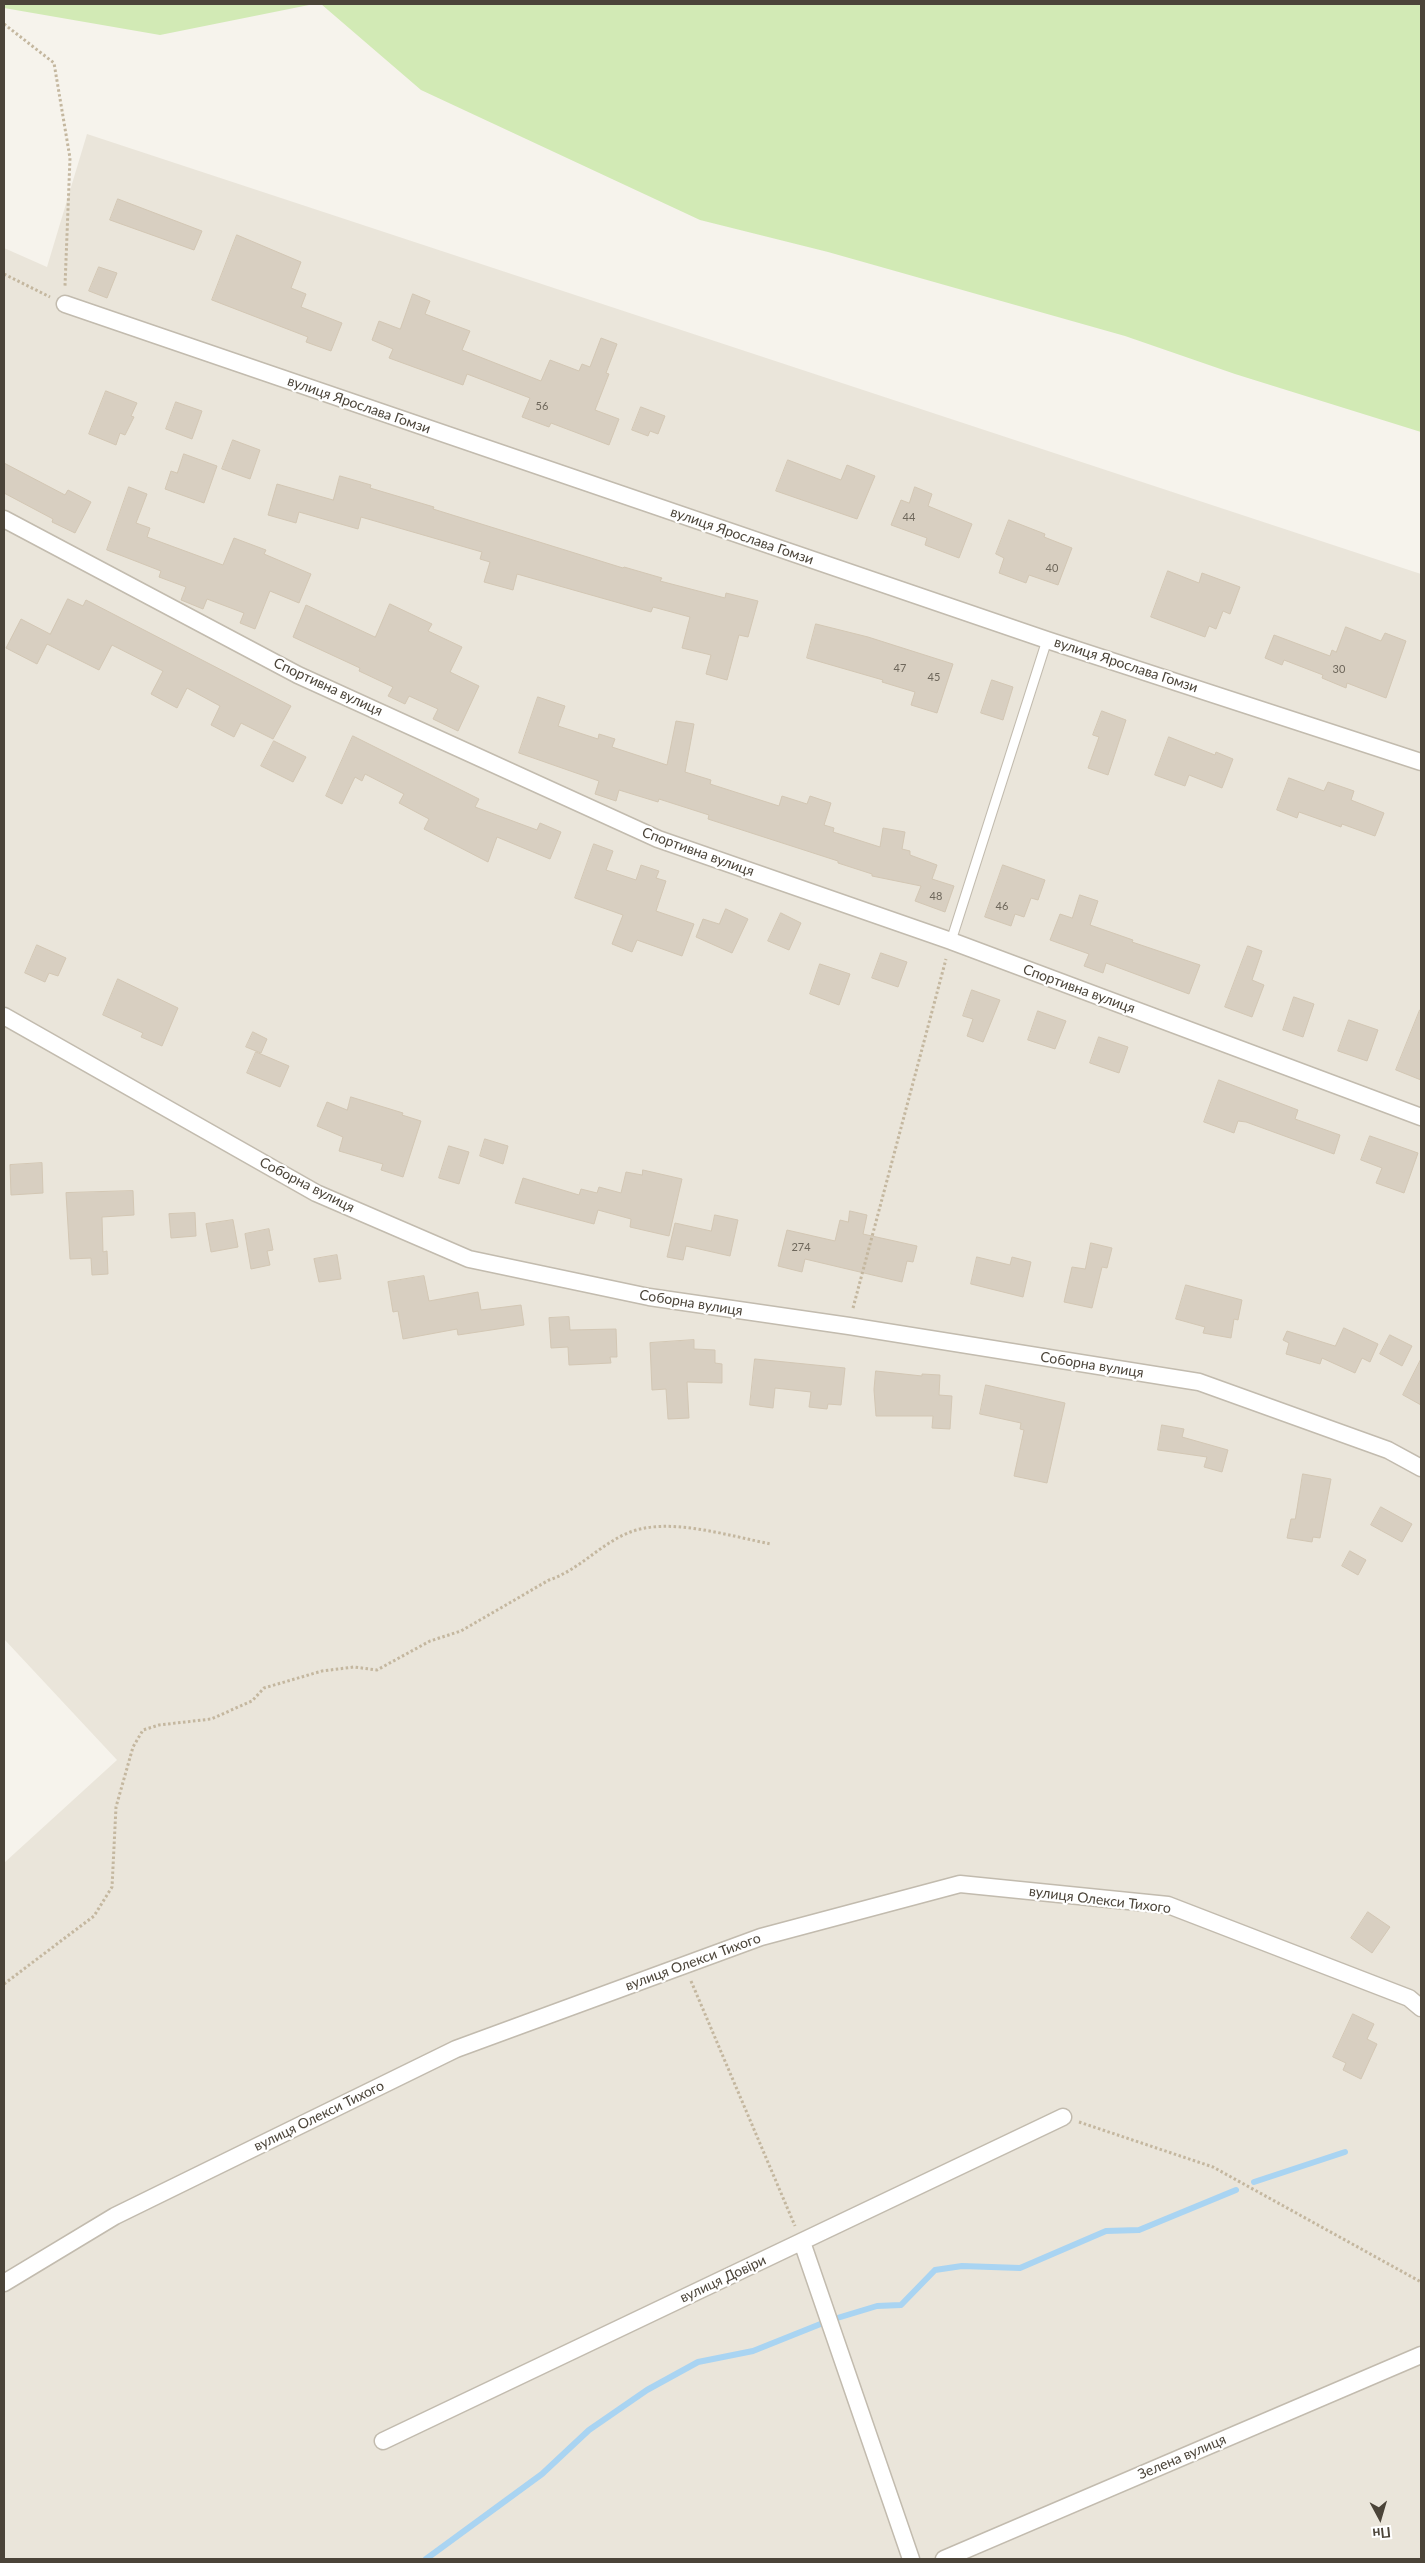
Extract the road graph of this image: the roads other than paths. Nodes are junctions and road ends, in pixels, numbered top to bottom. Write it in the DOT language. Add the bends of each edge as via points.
graph roads {
  1 [pos="65,304"];
  2 [pos="4,520"];
  3 [pos="1047,640"];
  4 [pos="1421,762"];
  5 [pos="951,941"];
  6 [pos="4,1016"];
  7 [pos="1421,1117"];
  8 [pos="1421,1468"];
  9 [pos="1421,2008"];
  10 [pos="1063,2117"];
  11 [pos="802,2242"];
  12 [pos="4,2283"];
  13 [pos="1421,2355"];
  14 [pos="383,2441"];
  15 [pos="911,2559"];
  16 [pos="944,2559"];
  1 -- 3 [label="street, вулиця Ярослава Гомзи"];
  2 -- 5 [label="street, Спортивна вулиця" via="298,675 658,839"];
  3 -- 4 [label="street, вулиця Ярослава Гомзи"];
  3 -- 5 [label="lane"];
  5 -- 7 [label="street, Спортивна вулиця"];
  6 -- 8 [label="street, Соборна вулиця" via="316,1193 469,1259 649,1297 1199,1382 1388,1450"];
  9 -- 12 [label="street, вулиця Олекси Тихого" via="1409,1998 1168,1905 960,1884 761,1938 456,2049 115,2216"];
  10 -- 11 [label="street, вулиця Довіри"];
  11 -- 14 [label="street, вулиця Довіри"];
  11 -- 15 [label="street"];
  13 -- 16 [label="street, Зелена вулиця"];
}
